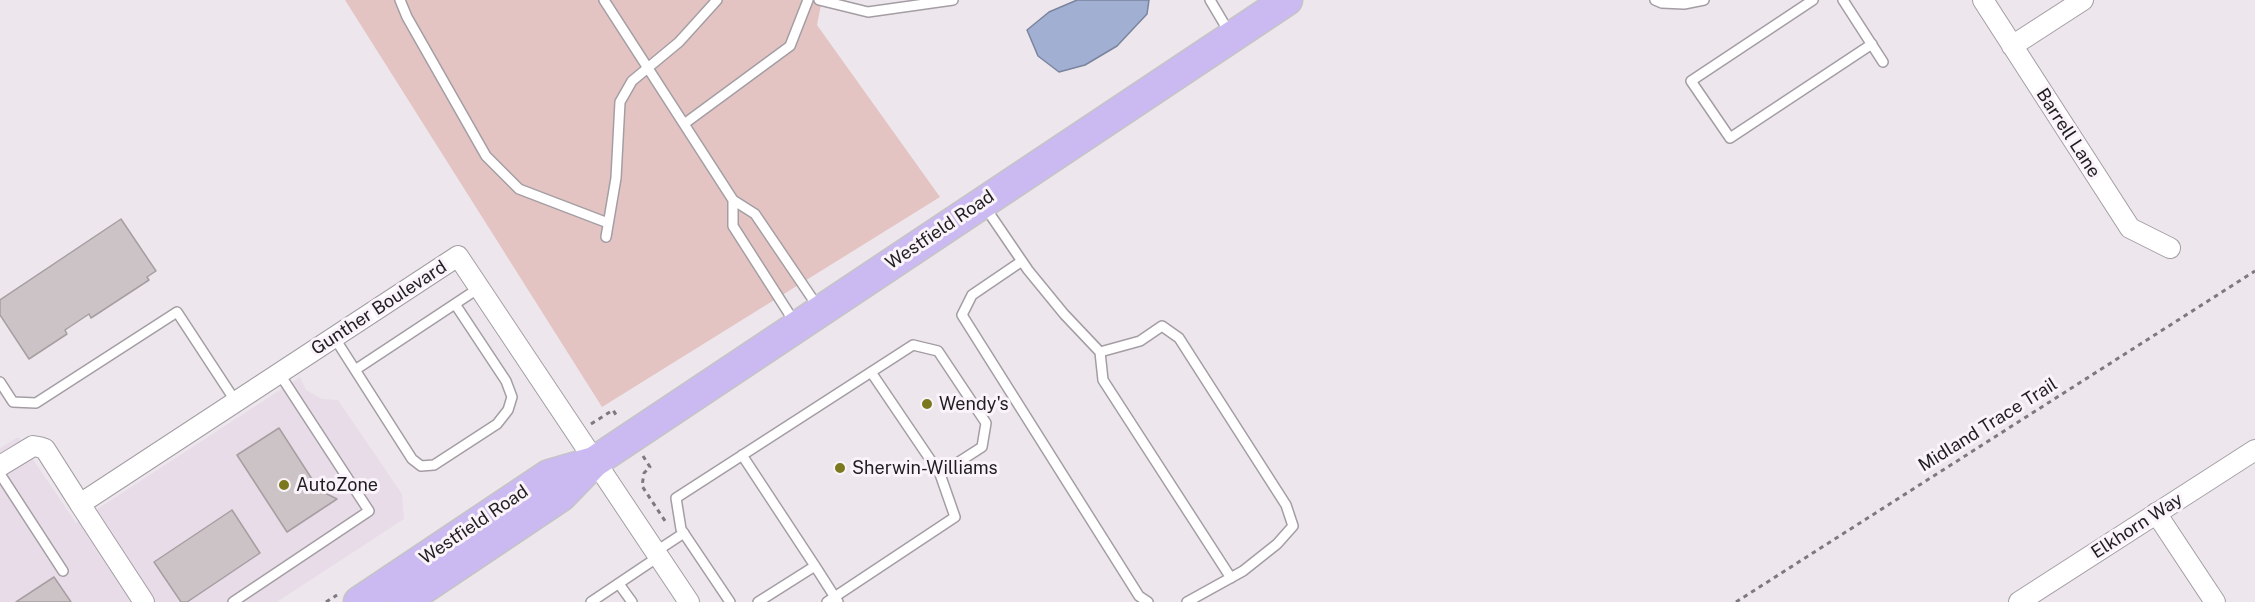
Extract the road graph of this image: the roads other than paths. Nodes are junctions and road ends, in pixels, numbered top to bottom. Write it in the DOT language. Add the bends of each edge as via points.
graph roads {
  1 [pos="400,0"];
  2 [pos="604,0"];
  3 [pos="717,0"];
  4 [pos="808,0"];
  5 [pos="819,0"];
  6 [pos="953,0"];
  7 [pos="1210,0"];
  8 [pos="1287,0"];
  9 [pos="1655,0"];
  10 [pos="1704,0"];
  11 [pos="1813,0"];
  12 [pos="1843,0"];
  13 [pos="1983,0"];
  14 [pos="2083,0"];
  15 [pos="1232,37"];
  16 [pos="1872,44"];
  17 [pos="2012,46"];
  18 [pos="1883,62"];
  19 [pos="648,68"];
  20 [pos="684,124"];
  21 [pos="733,200"];
  22 [pos="982,203"];
  23 [pos="608,224"];
  24 [pos="606,237"];
  25 [pos="2170,248"];
  26 [pos="1022,261"];
  27 [pos="479,288"];
  28 [pos="455,304"];
  29 [pos="808,318"];
  30 [pos="334,338"];
  31 [pos="1100,352"];
  32 [pos="355,370"];
  33 [pos="871,372"];
  34 [pos="279,374"];
  35 [pos="0,382"];
  36 [pos="236,402"];
  37 [pos="2255,450"];
  38 [pos="742,455"];
  39 [pos="594,462"];
  40 [pos="0,466"];
  41 [pos="0,474"];
  42 [pos="940,474"];
  43 [pos="80,504"];
  44 [pos="2156,513"];
  45 [pos="684,533"];
  46 [pos="657,555"];
  47 [pos="815,566"];
  48 [pos="63,571"];
  49 [pos="1231,578"];
  50 [pos="619,584"];
  51 [pos="833,600"];
  52 [pos="596,601"];
  53 [pos="144,602"];
  54 [pos="233,602"];
  55 [pos="359,602"];
  56 [pos="404,602"];
  57 [pos="632,602"];
  58 [pos="689,602"];
  59 [pos="730,602"];
  60 [pos="758,602"];
  61 [pos="1148,602"];
  62 [pos="1187,602"];
  63 [pos="2019,602"];
  64 [pos="2215,602"];
  1 -- 23 [label="lane" via="486,156 519,189"];
  2 -- 19 [label="lane"];
  3 -- 19 [label="lane" via="679,42"];
  4 -- 20 [label="lane" via="790,46"];
  5 -- 6 [label="lane" via="868,12"];
  7 -- 15 [label="lane"];
  8 -- 15 [label="main road, Westfield Road"];
  9 -- 10 [label="lane" via="1684,4"];
  11 -- 16 [label="lane" via="1691,81 1730,138"];
  12 -- 16 [label="lane"];
  13 -- 17 [label="street, Barrell Lane"];
  14 -- 17 [label="street"];
  15 -- 22 [label="main road, Westfield Road"];
  16 -- 18 [label="lane"];
  17 -- 25 [label="street, Barrell Lane" via="2130,228"];
  19 -- 20 [label="lane"];
  19 -- 23 [label="lane" via="632,81 620,102 616,178"];
  20 -- 21 [label="lane"];
  21 -- 29 [label="lane" via="755,214"];
  21 -- 29 [label="lane" via="733,226"];
  22 -- 26 [label="lane"];
  22 -- 29 [label="main road, Westfield Road"];
  23 -- 24 [label="lane"];
  26 -- 31 [label="lane"];
  26 -- 61 [label="lane" via="972,295 962,315 1139,596"];
  27 -- 28 [label="lane"];
  27 -- 30 [label="street, Gunther Boulevard" via="458,256"];
  27 -- 39 [label="street, Gunther Boulevard"];
  28 -- 32 [label="lane"];
  28 -- 32 [label="lane" via="506,381 512,397 497,424 434,465 421,466 412,459"];
  29 -- 39 [label="main road, Westfield Road"];
  30 -- 32 [label="lane"];
  30 -- 34 [label="street, Gunther Boulevard"];
  31 -- 49 [label="lane" via="1103,381"];
  31 -- 49 [label="lane" via="1140,341 1162,326 1179,338 1286,505 1293,525 1277,544"];
  33 -- 38 [label="lane"];
  33 -- 42 [label="lane"];
  33 -- 42 [label="lane" via="913,345 938,351 986,423 982,447"];
  34 -- 36 [label="street, Gunther Boulevard"];
  34 -- 54 [label="lane" via="369,510"];
  35 -- 36 [label="lane" via="13,402 36,403 177,312"];
  36 -- 43 [label="street, Gunther Boulevard"];
  37 -- 44 [label="street, Elkhorn Way"];
  38 -- 45 [label="lane" via="676,498"];
  38 -- 47 [label="lane"];
  39 -- 46 [label="street, Gunther Boulevard"];
  39 -- 55 [label="main road, Westfield Road" via="549,475"];
  39 -- 56 [label="main road, Westfield Road" via="561,496"];
  40 -- 43 [label="street" via="33,446 39,447 45,450"];
  41 -- 48 [label="lane"];
  42 -- 51 [label="lane" via="955,517"];
  43 -- 53 [label="street"];
  44 -- 63 [label="street, Elkhorn Way"];
  44 -- 64 [label="street"];
  45 -- 46 [label="lane"];
  45 -- 59 [label="lane"];
  46 -- 50 [label="lane"];
  46 -- 58 [label="street, Gunther Boulevard"];
  47 -- 51 [label="lane"];
  47 -- 60 [label="lane"];
  49 -- 62 [label="lane"];
  50 -- 52 [label="lane"];
  50 -- 57 [label="lane"];
}
